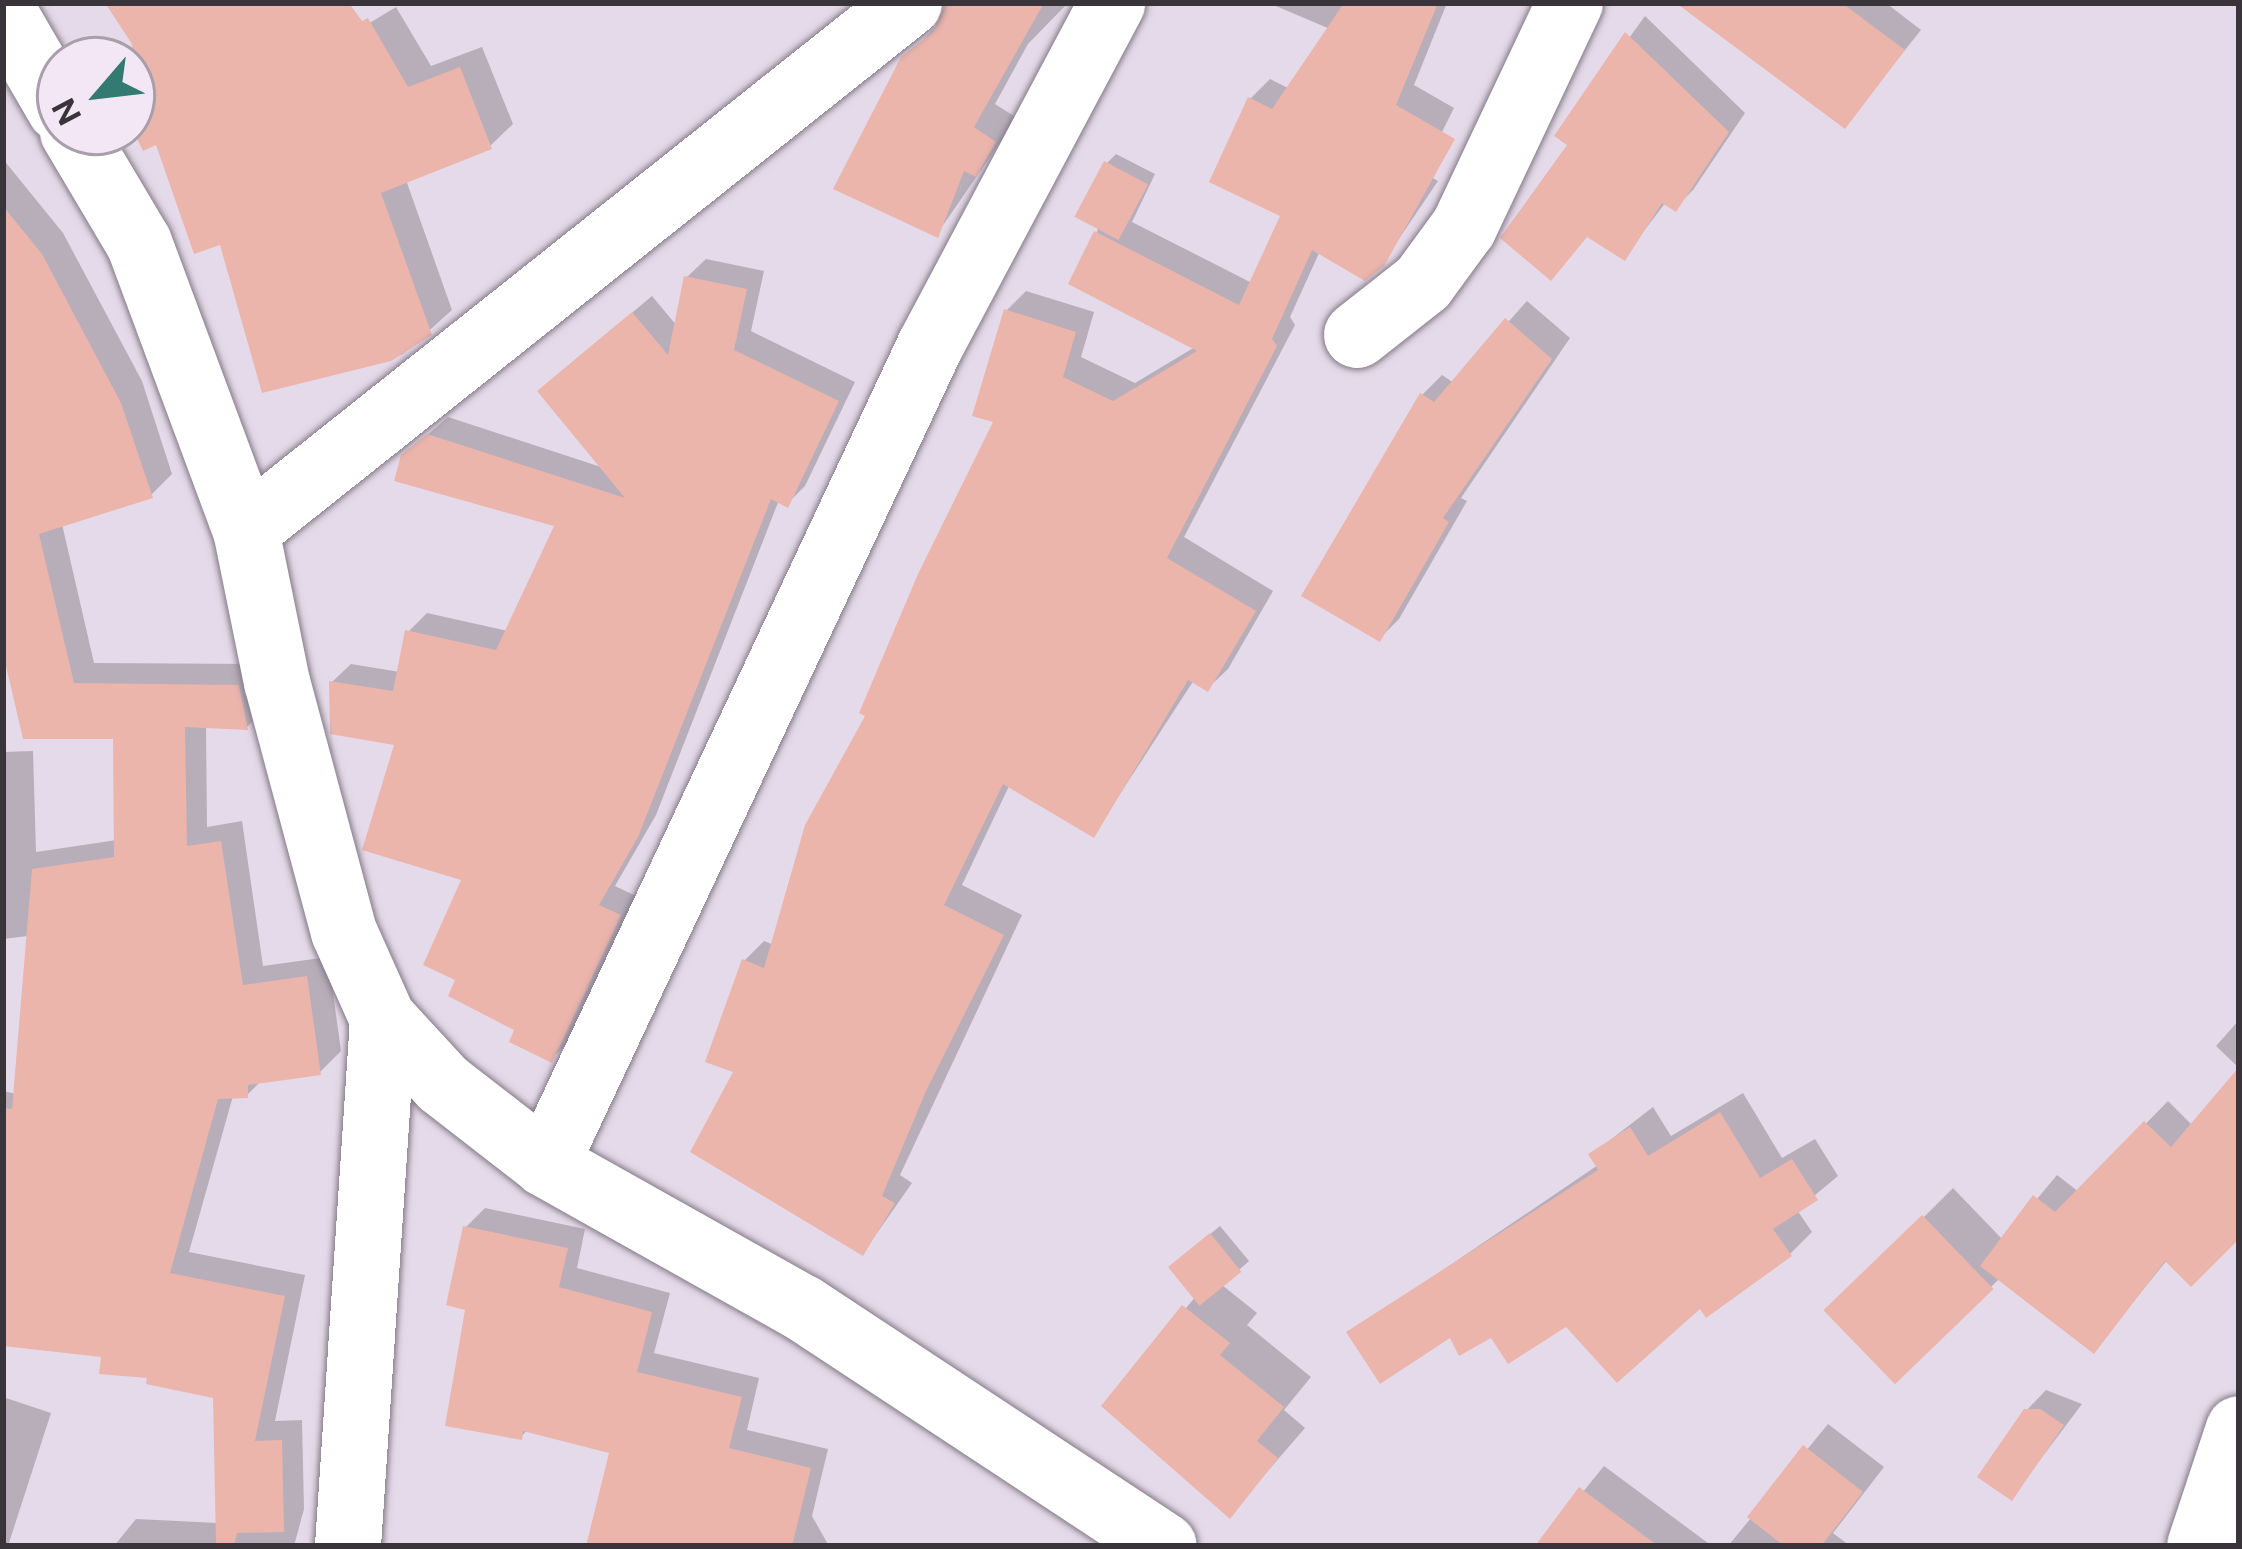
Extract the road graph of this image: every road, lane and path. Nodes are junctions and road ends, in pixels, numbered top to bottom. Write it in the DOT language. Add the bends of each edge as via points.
graph roads {
  1 [pos="909,3"];
  2 [pos="1112,3"];
  3 [pos="1570,3"];
  4 [pos="3,11"];
  5 [pos="36,68"];
  6 [pos="88,156"];
  7 [pos="1357,335"];
  8 [pos="246,530"];
  9 [pos="383,1018"];
  10 [pos="546,1164"];
  11 [pos="2239,1429"];
  12 [pos="348,1546"];
  13 [pos="1164,1546"];
  14 [pos="2200,1546"];
  1 -- 8 [label="street"];
  2 -- 10 [label="street" via="930,346"];
  3 -- 7 [label="street" via="1464,226 1423,283"];
  4 -- 5 [label="street"];
  6 -- 8 [label="street" via="139,243"];
  8 -- 9 [label="street" via="344,932"];
  9 -- 10 [label="street" via="443,1084"];
  9 -- 12 [label="street"];
  10 -- 13 [label="street" via="803,1308"];
  11 -- 14 [label="street"];
}
